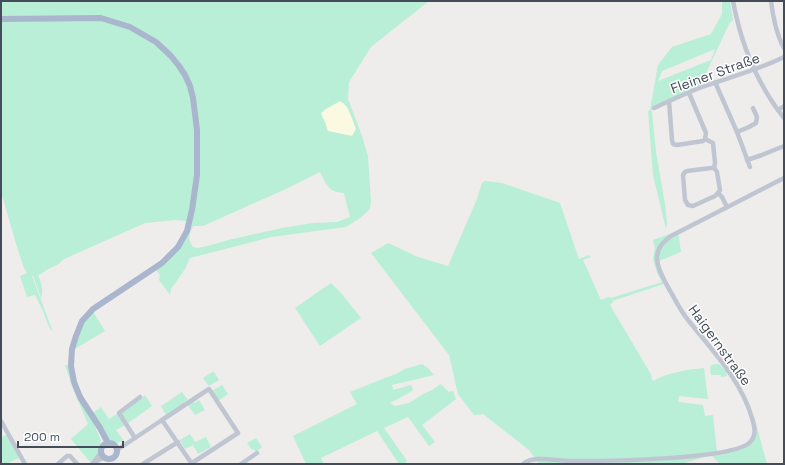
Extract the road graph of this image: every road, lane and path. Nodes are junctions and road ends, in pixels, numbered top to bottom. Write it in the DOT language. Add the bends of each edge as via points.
graph roads {
  1 [pos="733,1"];
  2 [pos="771,1"];
  3 [pos="1,19"];
  4 [pos="784,48"];
  5 [pos="784,57"];
  6 [pos="754,70"];
  7 [pos="715,82"];
  8 [pos="689,93"];
  9 [pos="669,101"];
  10 [pos="784,106"];
  11 [pos="654,108"];
  12 [pos="753,108"];
  13 [pos="778,110"];
  14 [pos="784,118"];
  15 [pos="737,132"];
  16 [pos="705,139"];
  17 [pos="784,146"];
  18 [pos="747,160"];
  19 [pos="750,167"];
  20 [pos="714,168"];
  21 [pos="784,178"];
  22 [pos="718,193"];
  23 [pos="727,207"];
  24 [pos="140,397"];
  25 [pos="162,420"];
  26 [pos="1,421"];
  27 [pos="135,438"];
  28 [pos="178,442"];
  29 [pos="111,446"];
  30 [pos="257,453"];
  31 [pos="108,458"];
  32 [pos="94,463"];
  33 [pos="25,464"];
  34 [pos="58,464"];
  35 [pos="78,464"];
  36 [pos="115,464"];
  37 [pos="143,464"];
  38 [pos="192,464"];
  39 [pos="241,464"];
  40 [pos="523,464"];
  1 -- 6 [label="street" via="743,42"];
  2 -- 4 [label="street" via="774,22"];
  3 -- 29 [label="main road" via="101,18 130,27 156,42 171,56 185,75 194,98 197,175 187,231 178,247 162,263 93,309 82,321 72,349 71,366 80,397"];
  5 -- 6 [label="street, Fleiner Straße"];
  6 -- 7 [label="street, Fleiner Straße"];
  6 -- 13 [label="street"];
  7 -- 8 [label="street, Fleiner Straße"];
  7 -- 15 [label="street"];
  8 -- 9 [label="street, Fleiner Straße"];
  8 -- 16 [label="street" via="706,133"];
  9 -- 11 [label="street, Fleiner Straße"];
  9 -- 16 [label="street" via="673,144"];
  10 -- 13 [label="street"];
  12 -- 15 [label="street" via="757,117 756,123"];
  13 -- 14 [label="street"];
  15 -- 18 [label="street"];
  16 -- 20 [label="street" via="712,143"];
  17 -- 18 [label="street"];
  18 -- 19 [label="street"];
  20 -- 22 [label="street" via="720,190"];
  20 -- 22 [label="street" via="688,171 684,174 682,177 686,203 690,207"];
  21 -- 23 [label="street, Haigernstraße"];
  22 -- 23 [label="street"];
  23 -- 40 [label="street, Haigernstraße" via="665,240 660,246 657,258 660,272 681,309 721,361 749,407 755,426 749,444 696,456 632,460 540,459"];
  24 -- 27 [label="street" via="119,413"];
  25 -- 27 [label="street"];
  25 -- 28 [label="street"];
  25 -- 38 [label="street" via="209,389 222,407 238,432"];
  26 -- 33 [label="street"];
  27 -- 29 [label="street"];
  28 -- 37 [label="street"];
  28 -- 38 [label="street"];
  29 -- 31 [label="main road" via="116,452"];
  29 -- 31 [label="main road" via="101,449"];
  30 -- 39 [label="street"];
  31 -- 32 [label="street"];
  31 -- 36 [label="main road"];
  34 -- 35 [label="street" via="70,456"];
}
